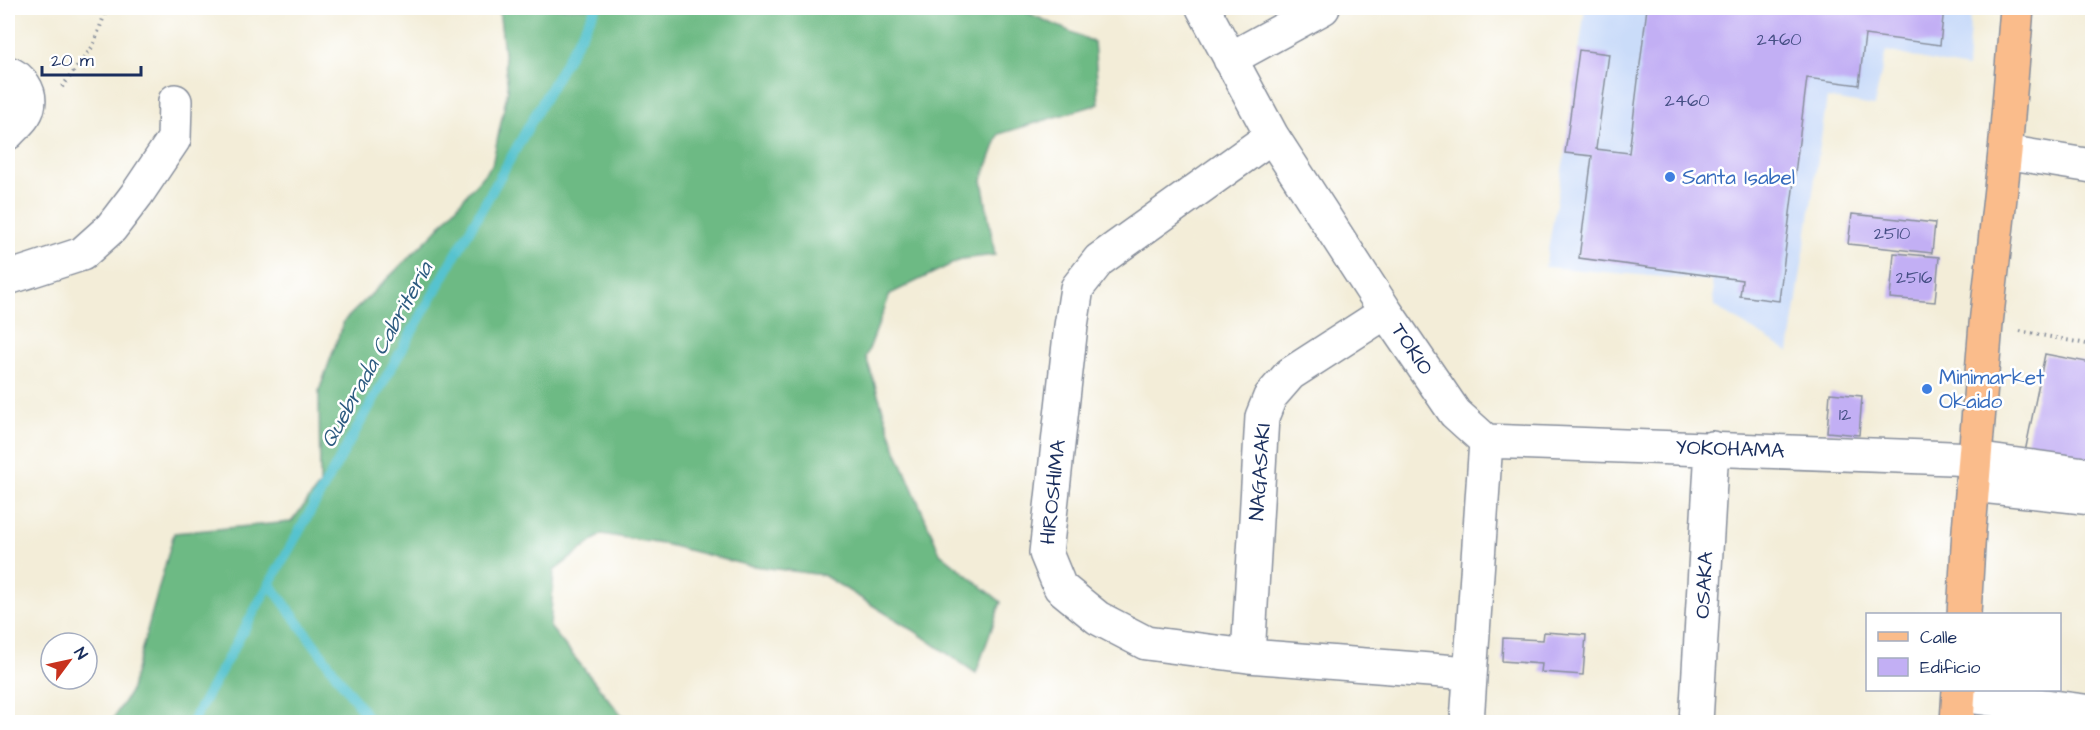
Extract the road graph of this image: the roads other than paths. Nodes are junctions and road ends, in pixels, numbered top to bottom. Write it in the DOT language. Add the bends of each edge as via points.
graph roads {
  1 [pos="1203,8"];
  2 [pos="1323,8"];
  3 [pos="2017,8"];
  4 [pos="1230,59"];
  5 [pos="8,73"];
  6 [pos="176,101"];
  7 [pos="8,133"];
  8 [pos="1272,136"];
  9 [pos="2006,152"];
  10 [pos="2092,166"];
  11 [pos="8,278"];
  12 [pos="1386,312"];
  13 [pos="1486,441"];
  14 [pos="1712,448"];
  15 [pos="1973,472"];
  16 [pos="2092,475"];
  17 [pos="2092,498"];
  18 [pos="1964,613"];
  19 [pos="1248,656"];
  20 [pos="1469,673"];
  21 [pos="1958,702"];
  22 [pos="2092,712"];
  23 [pos="1467,723"];
  24 [pos="1696,723"];
  1 -- 4 [label="street, TOKIO"];
  2 -- 4 [label="street"];
  3 -- 9 [label="main road"];
  4 -- 8 [label="street, TOKIO"];
  5 -- 7 [label="street" via="17,76 25,87 28,107"];
  6 -- 11 [label="street" via="174,139 111,228 82,254"];
  8 -- 12 [label="street, TOKIO"];
  8 -- 19 [label="street, HIROSHIMA" via="1099,260 1077,288 1046,553 1060,587 1098,618 1146,643"];
  9 -- 10 [label="street"];
  9 -- 15 [label="main road"];
  12 -- 13 [label="street, TOKIO" via="1455,413"];
  12 -- 19 [label="street, NAGASAKI" via="1290,374 1270,397 1262,417"];
  13 -- 14 [label="street, YOKOHAMA"];
  13 -- 20 [label="street"];
  14 -- 15 [label="street, YOKOHAMA"];
  14 -- 24 [label="street, OSAKA"];
  15 -- 16 [label="street"];
  15 -- 17 [label="street"];
  15 -- 18 [label="main road"];
  19 -- 20 [label="street, HIROSHIMA"];
  20 -- 23 [label="street"];
  21 -- 22 [label="street"];
}
